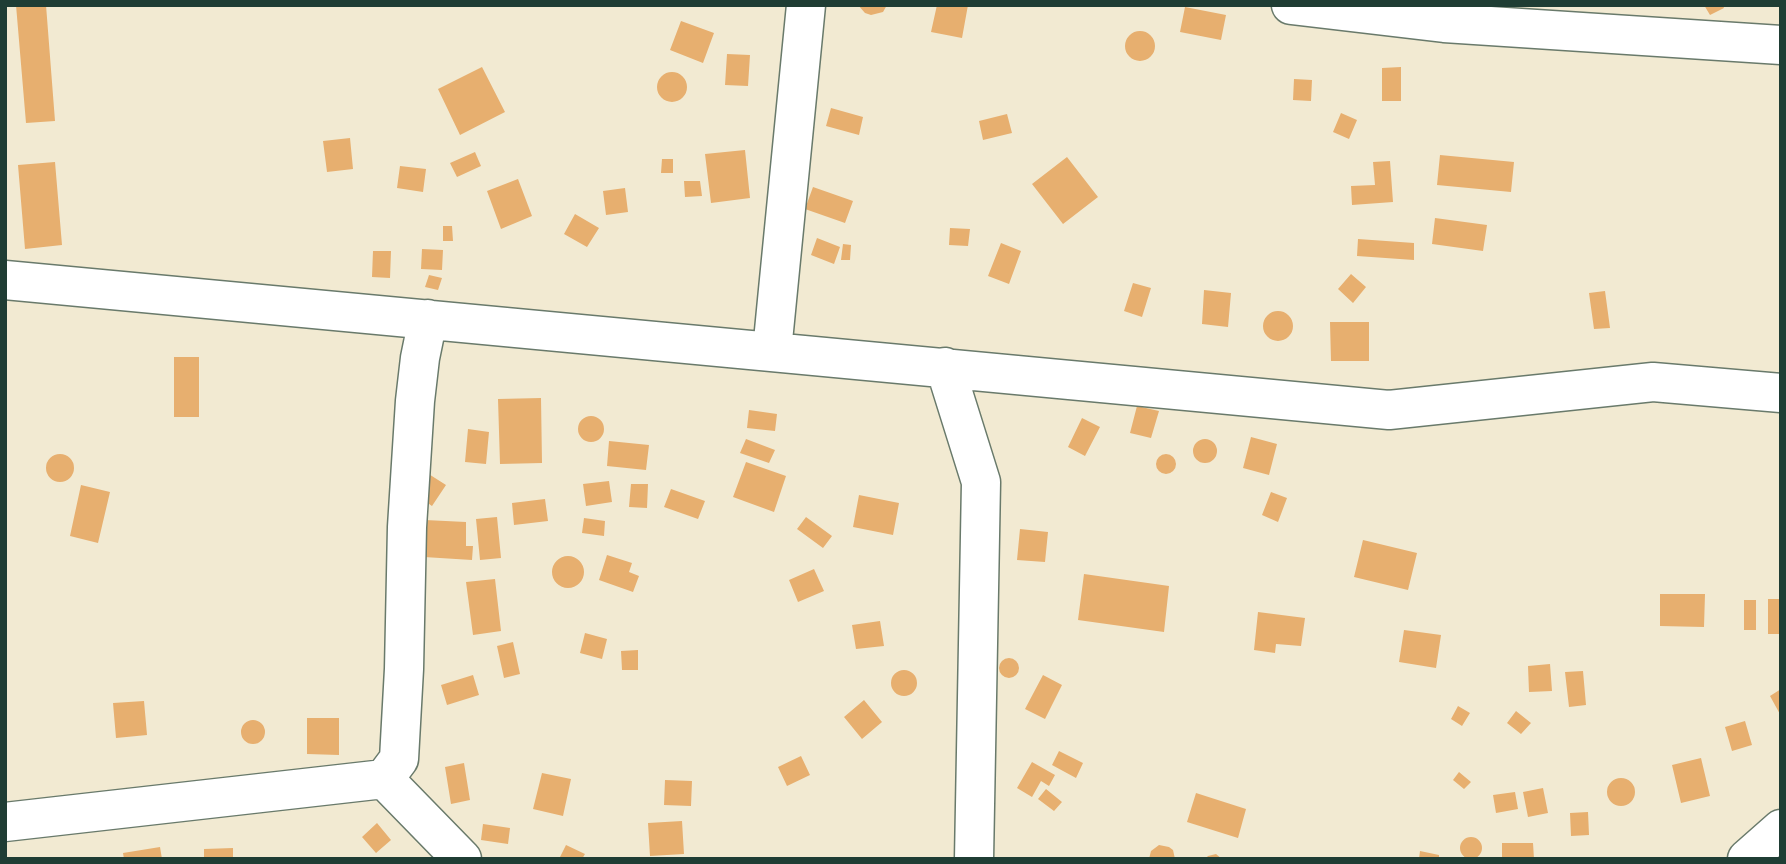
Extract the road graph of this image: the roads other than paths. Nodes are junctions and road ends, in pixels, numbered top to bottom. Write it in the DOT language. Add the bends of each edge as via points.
graph roads {
  1 [pos="806,5"];
  2 [pos="1291,5"];
  3 [pos="1781,45"];
  4 [pos="5,280"];
  5 [pos="428,319"];
  6 [pos="772,351"];
  7 [pos="945,367"];
  8 [pos="1781,393"];
  9 [pos="384,779"];
  10 [pos="5,822"];
  11 [pos="1781,829"];
  12 [pos="462,859"];
  13 [pos="974,859"];
  14 [pos="1747,859"];
  1 -- 6 [label="street"];
  2 -- 3 [label="street" via="1457,24"];
  4 -- 5 [label="street"];
  5 -- 6 [label="street"];
  5 -- 9 [label="street" via="420,358 407,527 399,760"];
  6 -- 7 [label="street"];
  7 -- 8 [label="street" via="1389,410 1653,382"];
  7 -- 13 [label="street" via="981,482"];
  9 -- 10 [label="street"];
  9 -- 12 [label="street"];
  11 -- 14 [label="street"];
}
